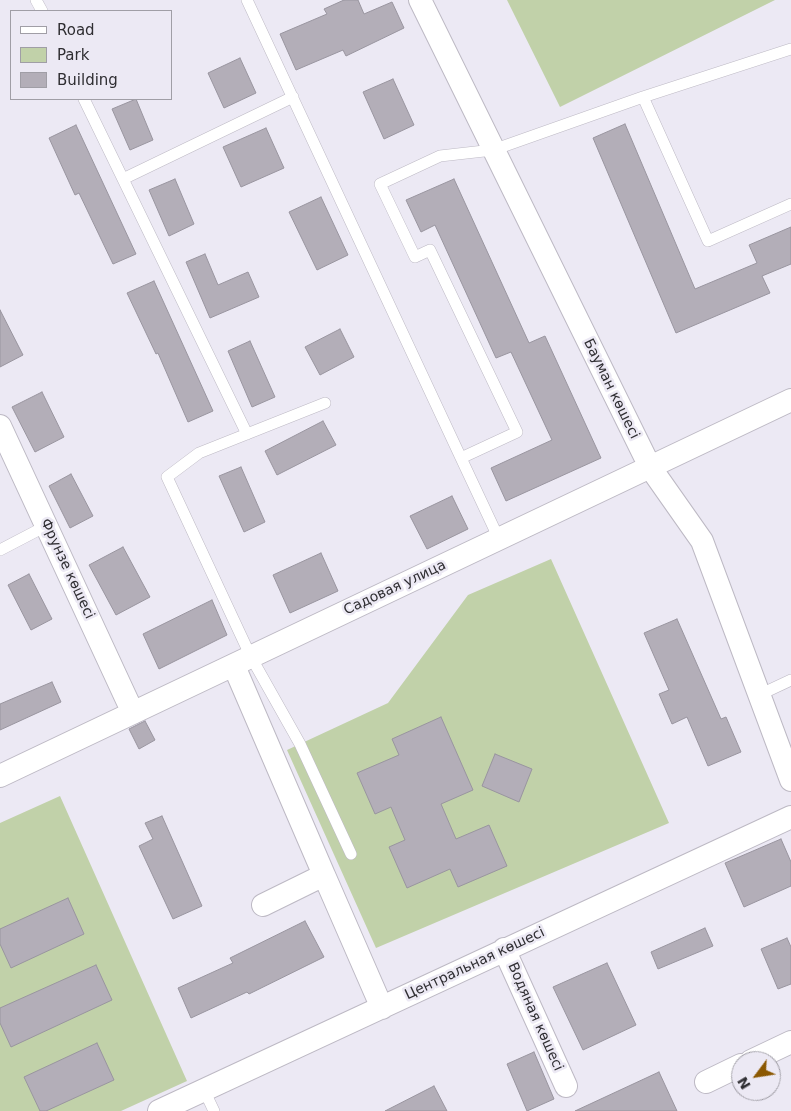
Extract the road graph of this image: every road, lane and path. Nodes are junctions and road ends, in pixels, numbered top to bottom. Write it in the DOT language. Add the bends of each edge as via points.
graph roads {
  1 [pos="247,0"];
  2 [pos="420,0"];
  3 [pos="791,49"];
  4 [pos="293,97"];
  5 [pos="643,97"];
  6 [pos="84,100"];
  7 [pos="493,150"];
  8 [pos="123,179"];
  9 [pos="791,204"];
  10 [pos="791,400"];
  11 [pos="325,403"];
  12 [pos="0,426"];
  13 [pos="247,434"];
  14 [pos="461,458"];
  15 [pos="650,467"];
  16 [pos="46,526"];
  17 [pos="499,539"];
  18 [pos="0,550"];
  19 [pos="243,661"];
  20 [pos="791,680"];
  21 [pos="759,695"];
  22 [pos="133,712"];
  23 [pos="0,776"];
  24 [pos="791,780"];
  25 [pos="791,817"];
  26 [pos="351,854"];
  27 [pos="324,875"];
  28 [pos="264,905"];
  29 [pos="504,949"];
  30 [pos="382,1008"];
  31 [pos="791,1042"];
  32 [pos="772,1051"];
  33 [pos="731,1071"];
  34 [pos="706,1082"];
  35 [pos="566,1086"];
  36 [pos="204,1090"];
  37 [pos="159,1111"];
  38 [pos="214,1111"];
  1 -- 4 [label="lane"];
  2 -- 7 [label="street, Бауман көшесі"];
  3 -- 5 [label="lane"];
  4 -- 8 [label="lane"];
  4 -- 14 [label="lane"];
  5 -- 7 [label="lane"];
  5 -- 9 [label="lane" via="708,241"];
  6 -- 8 [label="lane"];
  7 -- 14 [label="lane" via="440,156 380,184 415,257 430,250 517,432"];
  7 -- 15 [label="street, Бауман көшесі"];
  8 -- 13 [label="lane"];
  10 -- 15 [label="street, Садовая улица"];
  11 -- 13 [label="lane"];
  12 -- 16 [label="street, Фрунзе көшесі"];
  13 -- 19 [label="lane" via="199,453 167,477"];
  14 -- 17 [label="lane"];
  15 -- 17 [label="street, Садовая улица"];
  15 -- 21 [label="street, Бауман көшесі" via="702,541"];
  16 -- 18 [label="lane"];
  16 -- 22 [label="street, Фрунзе көшесі"];
  17 -- 19 [label="street, Садовая улица"];
  19 -- 22 [label="street, Садовая улица"];
  19 -- 26 [label="lane" via="300,744"];
  19 -- 27 [label="street"];
  20 -- 21 [label="lane"];
  21 -- 24 [label="street, Бауман көшесі"];
  22 -- 23 [label="street, Садовая улица"];
  25 -- 29 [label="street, Центральная көшесі"];
  27 -- 28 [label="street"];
  27 -- 30 [label="street"];
  29 -- 30 [label="street, Центральная көшесі"];
  29 -- 35 [label="street, Водяная көшесі"];
  30 -- 36 [label="street, Центральная көшесі"];
  31 -- 32 [label="street"];
  33 -- 34 [label="street"];
  36 -- 37 [label="street, Центральная көшесі"];
  36 -- 38 [label="lane"];
}
